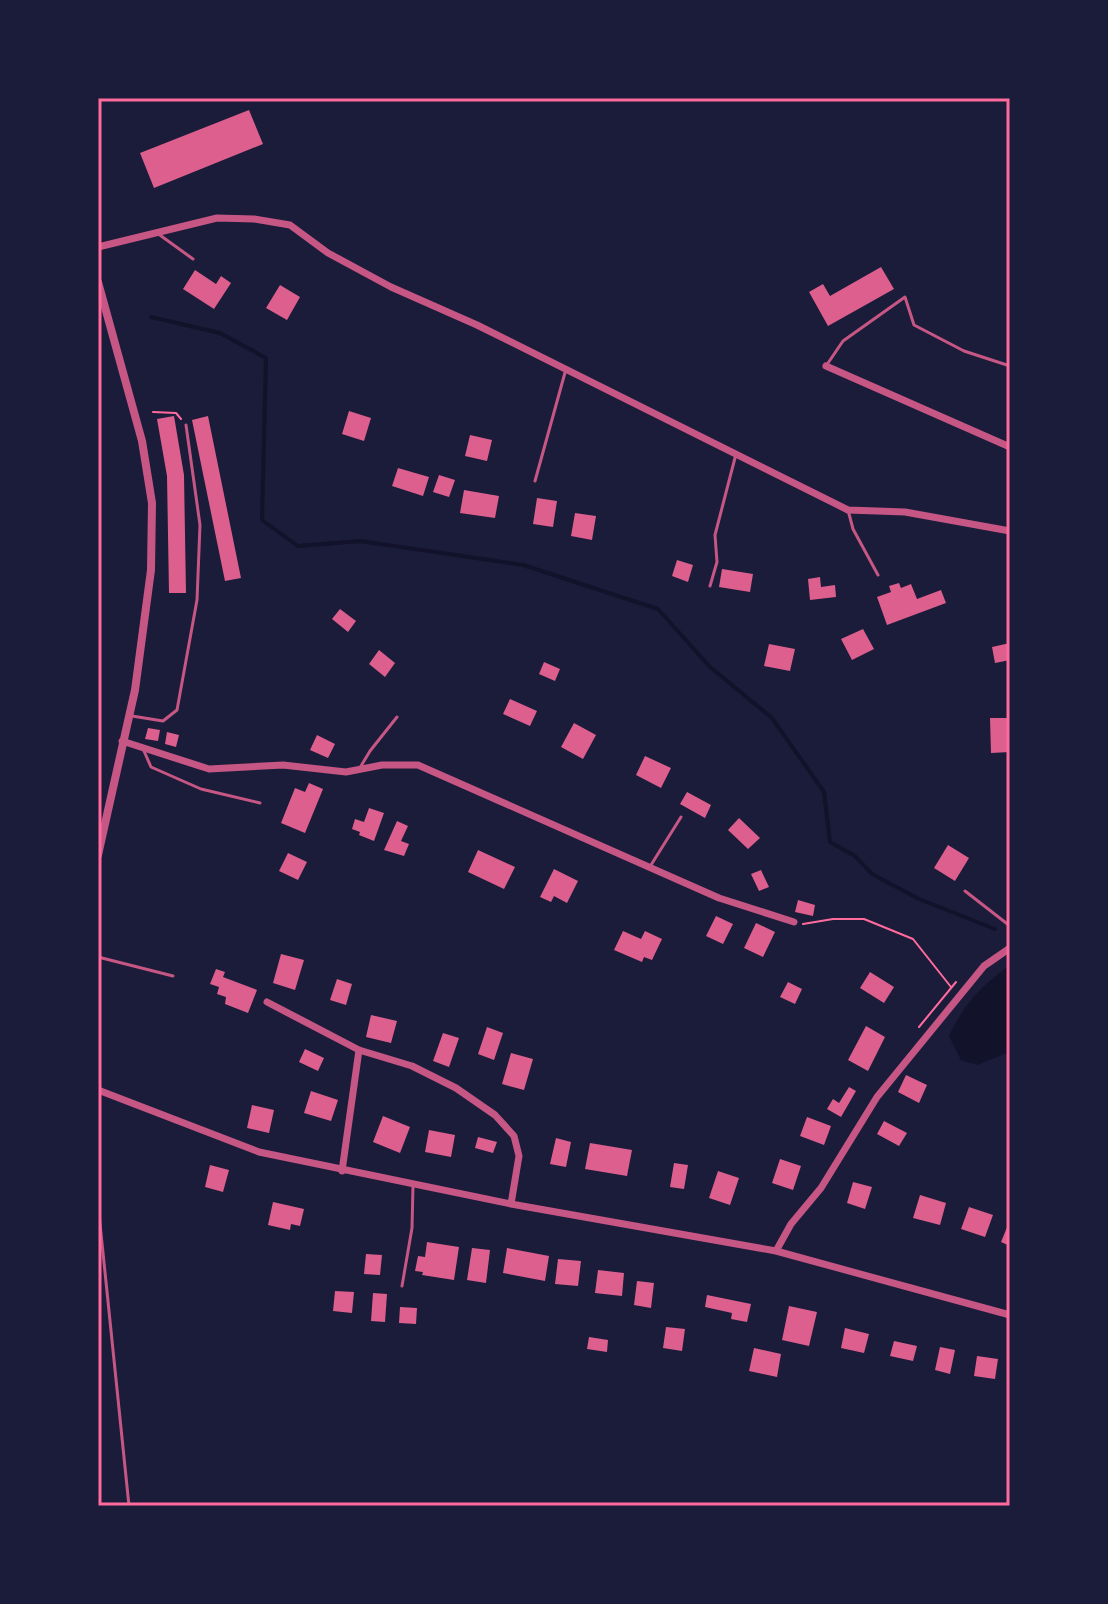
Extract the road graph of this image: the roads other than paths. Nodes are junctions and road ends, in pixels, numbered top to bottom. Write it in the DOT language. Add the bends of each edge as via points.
graph roads {
  1 [pos="157,233"];
  2 [pos="98,247"];
  3 [pos="193,259"];
  4 [pos="98,282"];
  5 [pos="826,366"];
  6 [pos="1010,366"];
  7 [pos="566,369"];
  8 [pos="186,425"];
  9 [pos="1010,447"];
  10 [pos="736,454"];
  11 [pos="535,481"];
  12 [pos="848,510"];
  13 [pos="1010,531"];
  14 [pos="878,575"];
  15 [pos="710,586"];
  16 [pos="129,716"];
  17 [pos="397,717"];
  18 [pos="122,741"];
  19 [pos="142,747"];
  20 [pos="360,769"];
  21 [pos="260,803"];
  22 [pos="681,817"];
  23 [pos="98,855"];
  24 [pos="649,868"];
  25 [pos="965,891"];
  26 [pos="794,922"];
  27 [pos="1010,926"];
  28 [pos="1010,948"];
  29 [pos="98,957"];
  30 [pos="173,976"];
  31 [pos="267,1002"];
  32 [pos="359,1050"];
  33 [pos="98,1090"];
  34 [pos="342,1171"];
  35 [pos="413,1182"];
  36 [pos="98,1204"];
  37 [pos="511,1204"];
  38 [pos="776,1251"];
  39 [pos="402,1286"];
  40 [pos="1010,1315"];
  41 [pos="129,1506"];
  1 -- 2 [label="street"];
  1 -- 3 [label="lane"];
  1 -- 7 [label="street" via="217,218 290,225 391,287"];
  4 -- 16 [label="street" via="142,441 152,503 151,570"];
  5 -- 6 [label="lane" via="843,341 905,297 914,325 964,351"];
  5 -- 9 [label="street"];
  7 -- 10 [label="street"];
  7 -- 11 [label="lane"];
  8 -- 16 [label="lane" via="200,525 197,600 177,710 163,721"];
  10 -- 12 [label="street"];
  10 -- 15 [label="lane" via="715,535 717,562"];
  12 -- 13 [label="street" via="905,512"];
  12 -- 14 [label="lane"];
  16 -- 18 [label="street"];
  17 -- 20 [label="lane"];
  18 -- 19 [label="street"];
  18 -- 23 [label="street"];
  19 -- 20 [label="street" via="209,769"];
  19 -- 21 [label="lane" via="151,767 201,789"];
  20 -- 24 [label="street" via="418,765"];
  22 -- 24 [label="lane"];
  24 -- 26 [label="street"];
  25 -- 27 [label="lane"];
  28 -- 38 [label="street" via="984,966 877,1097"];
  29 -- 30 [label="lane"];
  31 -- 32 [label="street"];
  32 -- 34 [label="street"];
  32 -- 37 [label="street" via="412,1066 495,1115 514,1136 519,1156"];
  33 -- 34 [label="street" via="259,1152"];
  34 -- 35 [label="street"];
  35 -- 37 [label="street"];
  35 -- 39 [label="lane"];
  36 -- 41 [label="lane"];
  37 -- 38 [label="street"];
  38 -- 40 [label="street"];
}
